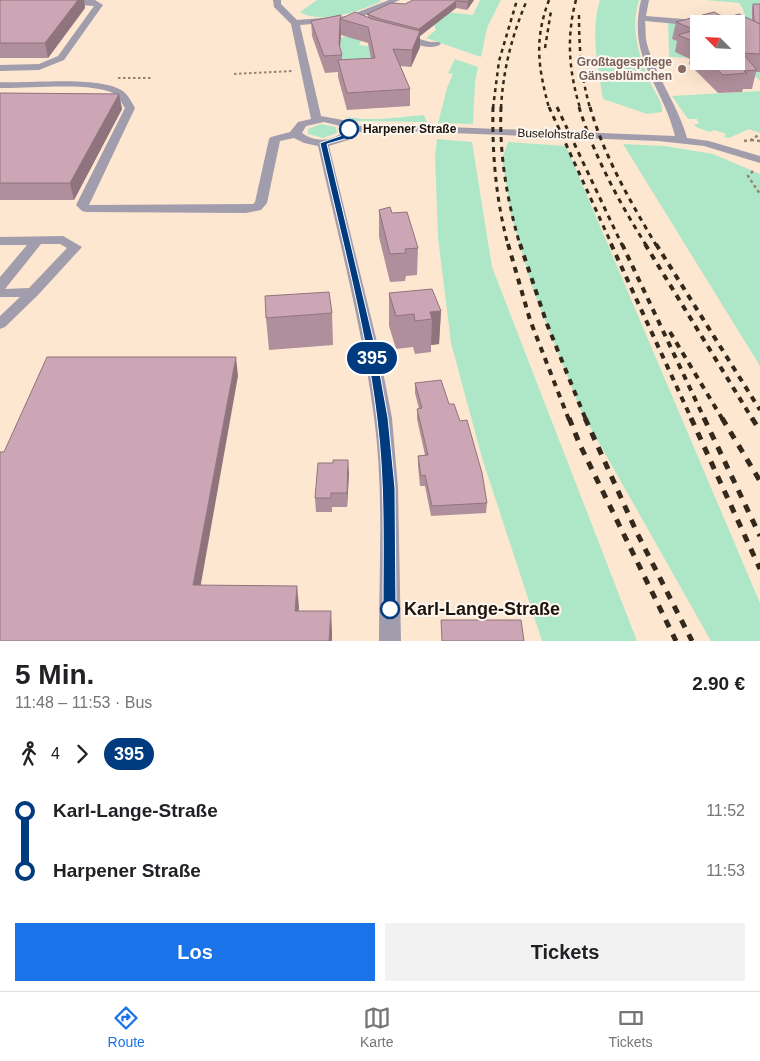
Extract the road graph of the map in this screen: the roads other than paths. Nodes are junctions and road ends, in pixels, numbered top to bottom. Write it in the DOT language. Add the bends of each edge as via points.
graph roads {
  1 [pos="277,0"];
  2 [pos="396,0"];
  3 [pos="645,0"];
  4 [pos="56,2"];
  5 [pos="641,18"];
  6 [pos="690,22"];
  7 [pos="295,23"];
  8 [pos="390,34"];
  9 [pos="436,44"];
  10 [pos="0,68"];
  11 [pos="0,85"];
  12 [pos="316,120"];
  13 [pos="349,129"];
  14 [pos="296,134"];
  15 [pos="682,140"];
  16 [pos="323,143"];
  17 [pos="758,164"];
  18 [pos="38,240"];
  19 [pos="0,241"];
  20 [pos="0,286"];
  21 [pos="33,292"];
  22 [pos="0,293"];
  23 [pos="0,324"];
  24 [pos="390,641"];
  1 -- 7 [label="street" via="277,5"];
  2 -- 7 [label="street" via="353,21"];
  3 -- 5 [label="street"];
  4 -- 10 [label="street" via="92,2 99,5 61,58 52,64 36,68"];
  5 -- 6 [label="street"];
  5 -- 15 [label="street" via="642,42 648,62 676,118"];
  7 -- 12 [label="street"];
  8 -- 9 [label="street"];
  11 -- 14 [label="street" via="90,86 118,92 125,100 130,108 84,200 82,205 86,208 256,207 261,203 275,139"];
  12 -- 13 [label="street" via="338,121"];
  12 -- 14 [label="street" via="302,124"];
  13 -- 15 [label="street, Buselohstraße" via="400,128"];
  13 -- 16 [label="street" via="346,136"];
  14 -- 16 [label="street" via="306,141"];
  15 -- 17 [label="street, Buselohstraße" via="729,149"];
  16 -- 24 [label="street" via="370,346 383,418 389,488"];
  18 -- 19 [label="street"];
  18 -- 20 [label="street"];
  18 -- 21 [label="street" via="63,240 75,247"];
  21 -- 22 [label="street"];
  21 -- 23 [label="street"];
}
